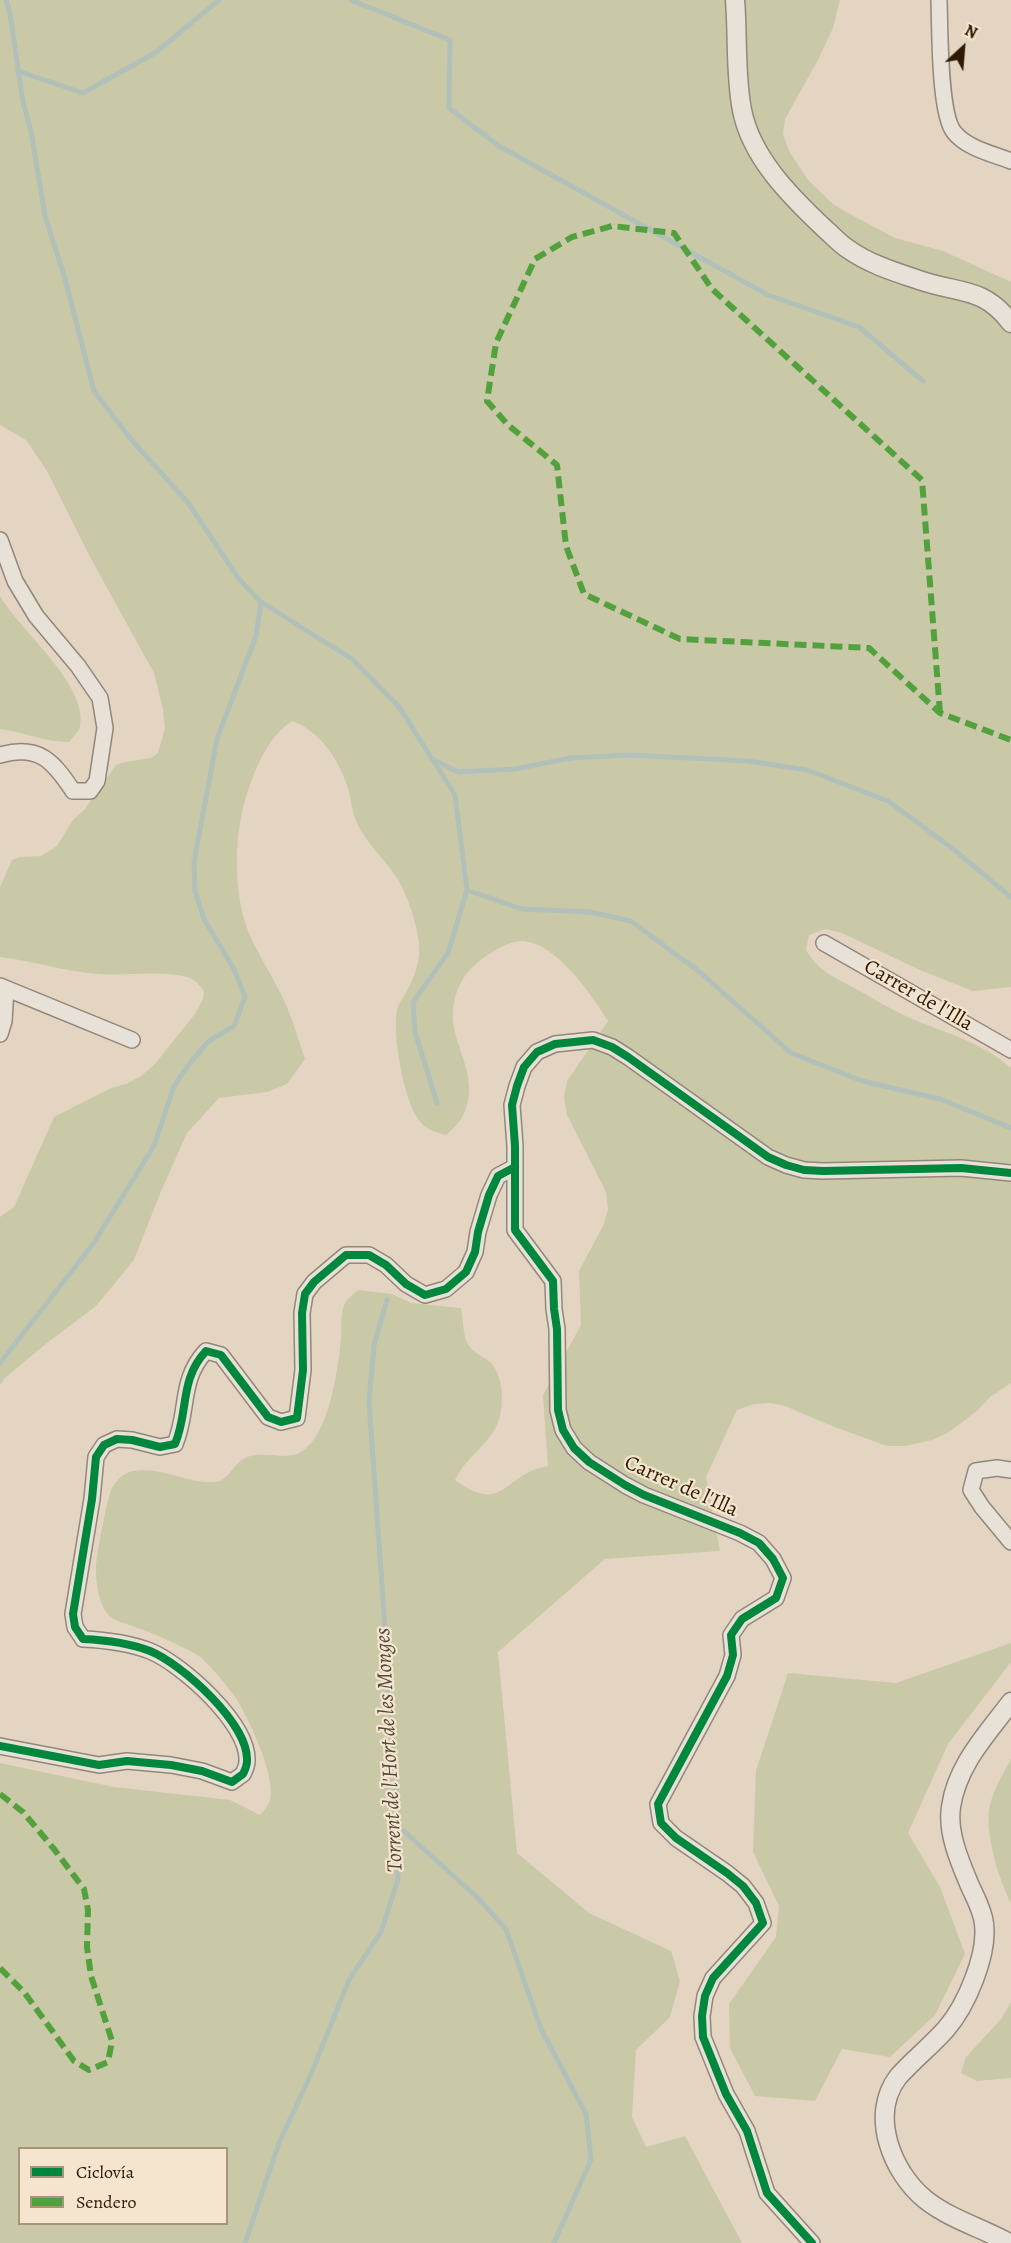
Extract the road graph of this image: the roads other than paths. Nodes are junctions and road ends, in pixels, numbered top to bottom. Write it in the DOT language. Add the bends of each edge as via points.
graph roads {
  1 [pos="735,0"];
  2 [pos="939,0"];
  3 [pos="1011,161"];
  4 [pos="1011,323"];
  5 [pos="0,540"];
  6 [pos="0,755"];
  7 [pos="824,943"];
  8 [pos="3,987"];
  9 [pos="0,1034"];
  10 [pos="132,1040"];
  11 [pos="1011,1050"];
  12 [pos="515,1167"];
  13 [pos="1011,1173"];
  14 [pos="1011,1470"];
  15 [pos="1011,1542"];
  16 [pos="1011,1702"];
  17 [pos="0,1746"];
  18 [pos="812,2243"];
  19 [pos="1009,2243"];
  1 -- 4 [label="street" via="740,91 746,124 766,164 796,202 847,249 922,282 983,297"];
  2 -- 3 [label="street" via="945,113 953,132 968,144"];
  5 -- 6 [label="street" via="15,581 36,615 100,698 105,728 97,781 90,791 73,790 55,765 34,753 16,750"];
  7 -- 11 [label="street, Carrer de l'Illa"];
  8 -- 9 [label="street" via="4,1021"];
  8 -- 10 [label="street"];
  12 -- 13 [label="street, Carrer de l'Illa" via="512,1105 524,1067 537,1052 555,1044 593,1040 628,1057 751,1145 786,1165 823,1171 961,1168"];
  12 -- 17 [label="street" via="498,1176 466,1272 446,1289 425,1295 369,1255 346,1255 314,1282 305,1294 302,1313 303,1370 297,1418 281,1422 268,1417 221,1355 206,1351 190,1374 175,1444 160,1447 117,1439 96,1456 72,1614 75,1627 83,1639 153,1652 206,1690 246,1749 243,1774 232,1782 171,1765 127,1761 99,1765"];
  12 -- 18 [label="street, Carrer de l'Illa" via="516,1230 553,1281 558,1410 574,1448 589,1462 644,1495 759,1543 783,1578 776,1598 742,1619 731,1635 733,1655 727,1676 658,1804 662,1823 676,1838 743,1886 756,1903 763,1923 713,1978 705,1996 703,2037 726,2094 747,2131 767,2193"];
  14 -- 15 [label="street" via="976,1471 971,1490"];
  16 -- 19 [label="street" via="959,1774 951,1808 954,1841 984,1924 980,1963 948,2027 891,2085 885,2102 887,2138 895,2159 918,2192 949,2214"];
}
